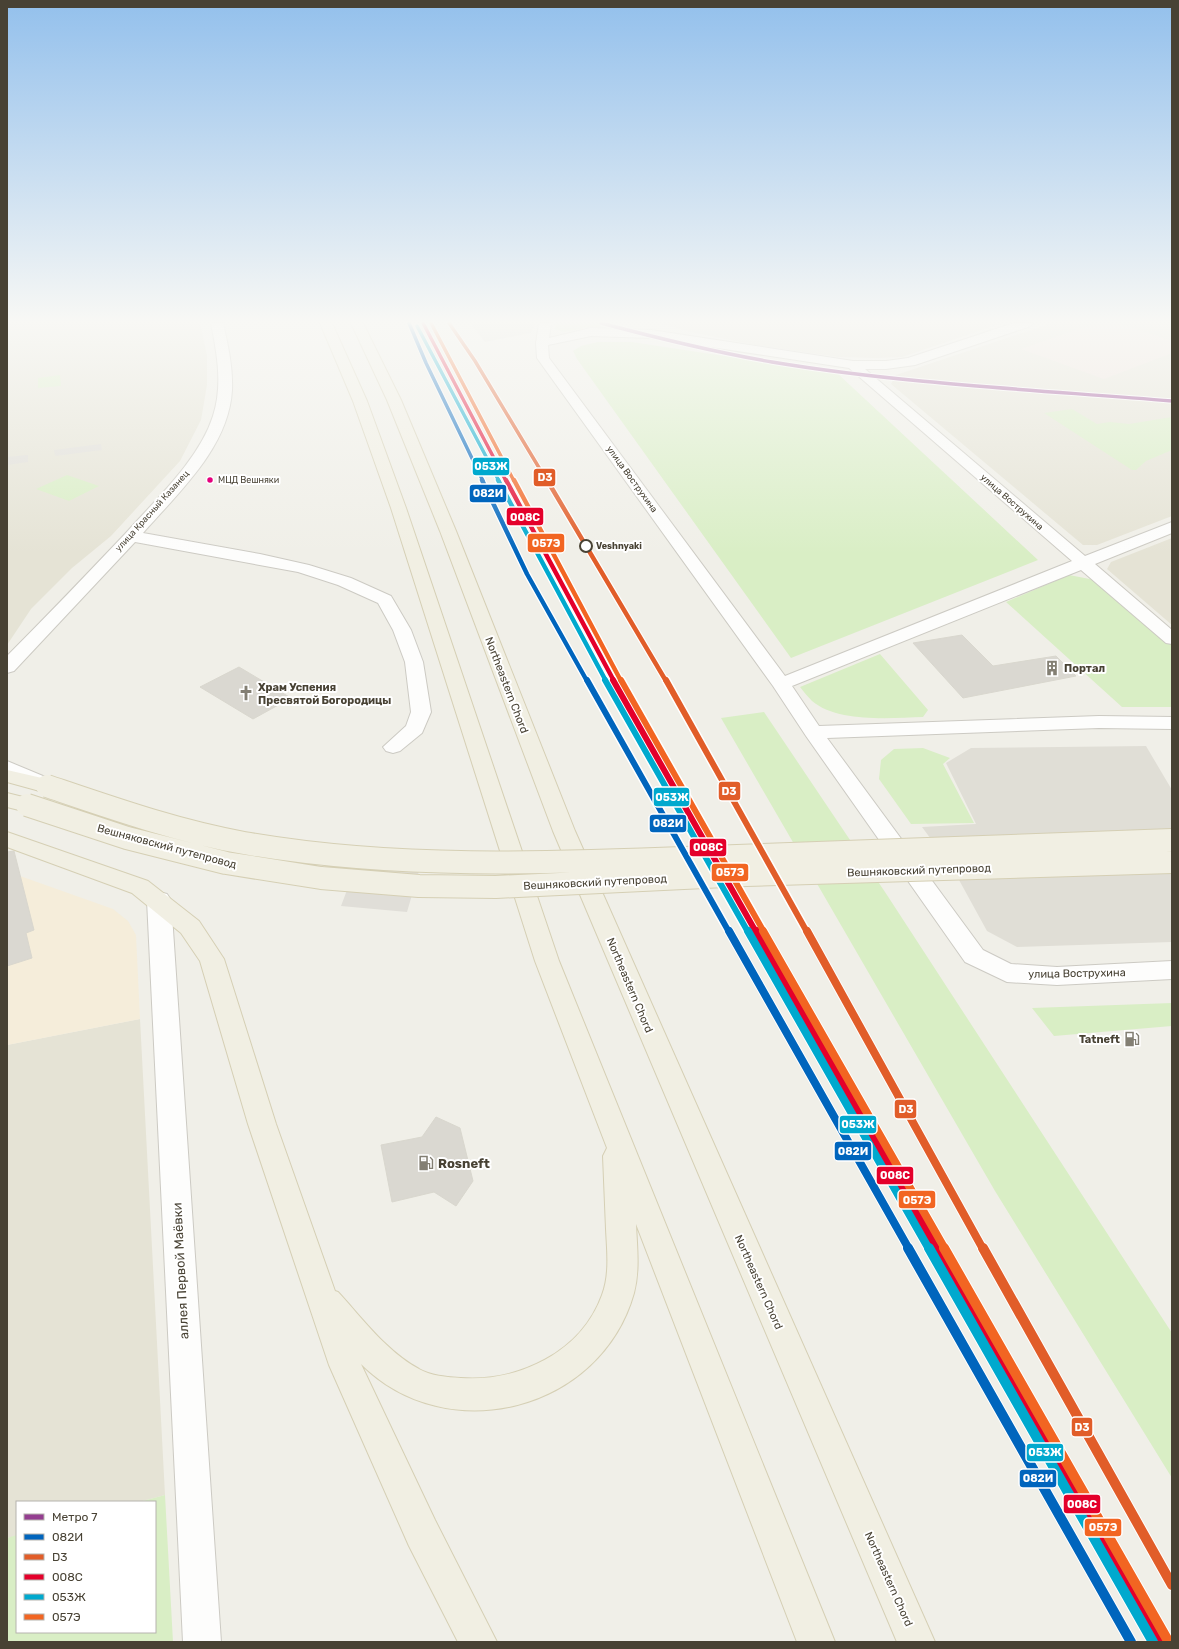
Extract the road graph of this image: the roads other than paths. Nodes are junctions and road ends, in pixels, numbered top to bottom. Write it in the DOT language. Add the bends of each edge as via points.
graph roads {
  1 [pos="224,400"];
  2 [pos="359,400"];
  3 [pos="394,400"];
  4 [pos="574,400"];
  5 [pos="894,400"];
  6 [pos="1172,527"];
  7 [pos="131,536"];
  8 [pos="1083,563"];
  9 [pos="1172,639"];
  10 [pos="14,658"];
  11 [pos="7,667"];
  12 [pos="781,684"];
  13 [pos="1172,723"];
  14 [pos="813,732"];
  15 [pos="393,747"];
  16 [pos="7,767"];
  17 [pos="7,776"];
  18 [pos="47,786"];
  19 [pos="17,802"];
  20 [pos="7,839"];
  21 [pos="1172,840"];
  22 [pos="1172,862"];
  23 [pos="159,900"];
  24 [pos="1172,970"];
  25 [pos="616,1136"];
  26 [pos="319,1293"];
  27 [pos="202,1642"];
  28 [pos="478,1642"];
  29 [pos="816,1642"];
  30 [pos="916,1642"];
  1 -- 7 [label="street, улица Красный Казанец" via="216,429 195,462"];
  2 -- 25 [label="main road" via="438,622 517,876 547,961"];
  3 -- 30 [label="main road, Northeastern Chord" via="448,531 564,831"];
  4 -- 12 [label="street, улица Вострухина"];
  5 -- 8 [label="street, улица Вострухина"];
  6 -- 8 [label="street"];
  7 -- 10 [label="street, улица Красный Казанец"];
  7 -- 15 [label="street" via="317,571 342,579 385,600 402,630 414,662 421,712 415,729"];
  8 -- 9 [label="street, улица Вострухина"];
  8 -- 12 [label="street"];
  10 -- 11 [label="street, улица Красный Казанец"];
  12 -- 14 [label="street, улица Вострухина"];
  13 -- 14 [label="street" via="1099,722"];
  14 -- 24 [label="street, улица Вострухина" via="974,956 1007,973 1057,976"];
  16 -- 18 [label="street"];
  17 -- 18 [label="main road, Вешняковский путепровод"];
  18 -- 21 [label="main road, Вешняковский путепровод, bridge" via="142,818 243,843 327,856 420,862 574,862"];
  19 -- 22 [label="main road, Вешняковский путепровод, bridge" via="127,838 226,864 321,878 419,886 527,886 746,875"];
  20 -- 23 [label="main road" via="140,887"];
  23 -- 26 [label="main road" via="190,927 212,959 262,1124"];
  23 -- 27 [label="street, аллея Первой Маёвки"];
  25 -- 26 [label="main road" via="623,1268 619,1293 610,1317 594,1340 575,1360 551,1376 523,1388 494,1394 464,1396 435,1391 408,1380 385,1366"];
  25 -- 29 [label="main road"];
  26 -- 28 [label="main road" via="345,1365 422,1533"];
}
